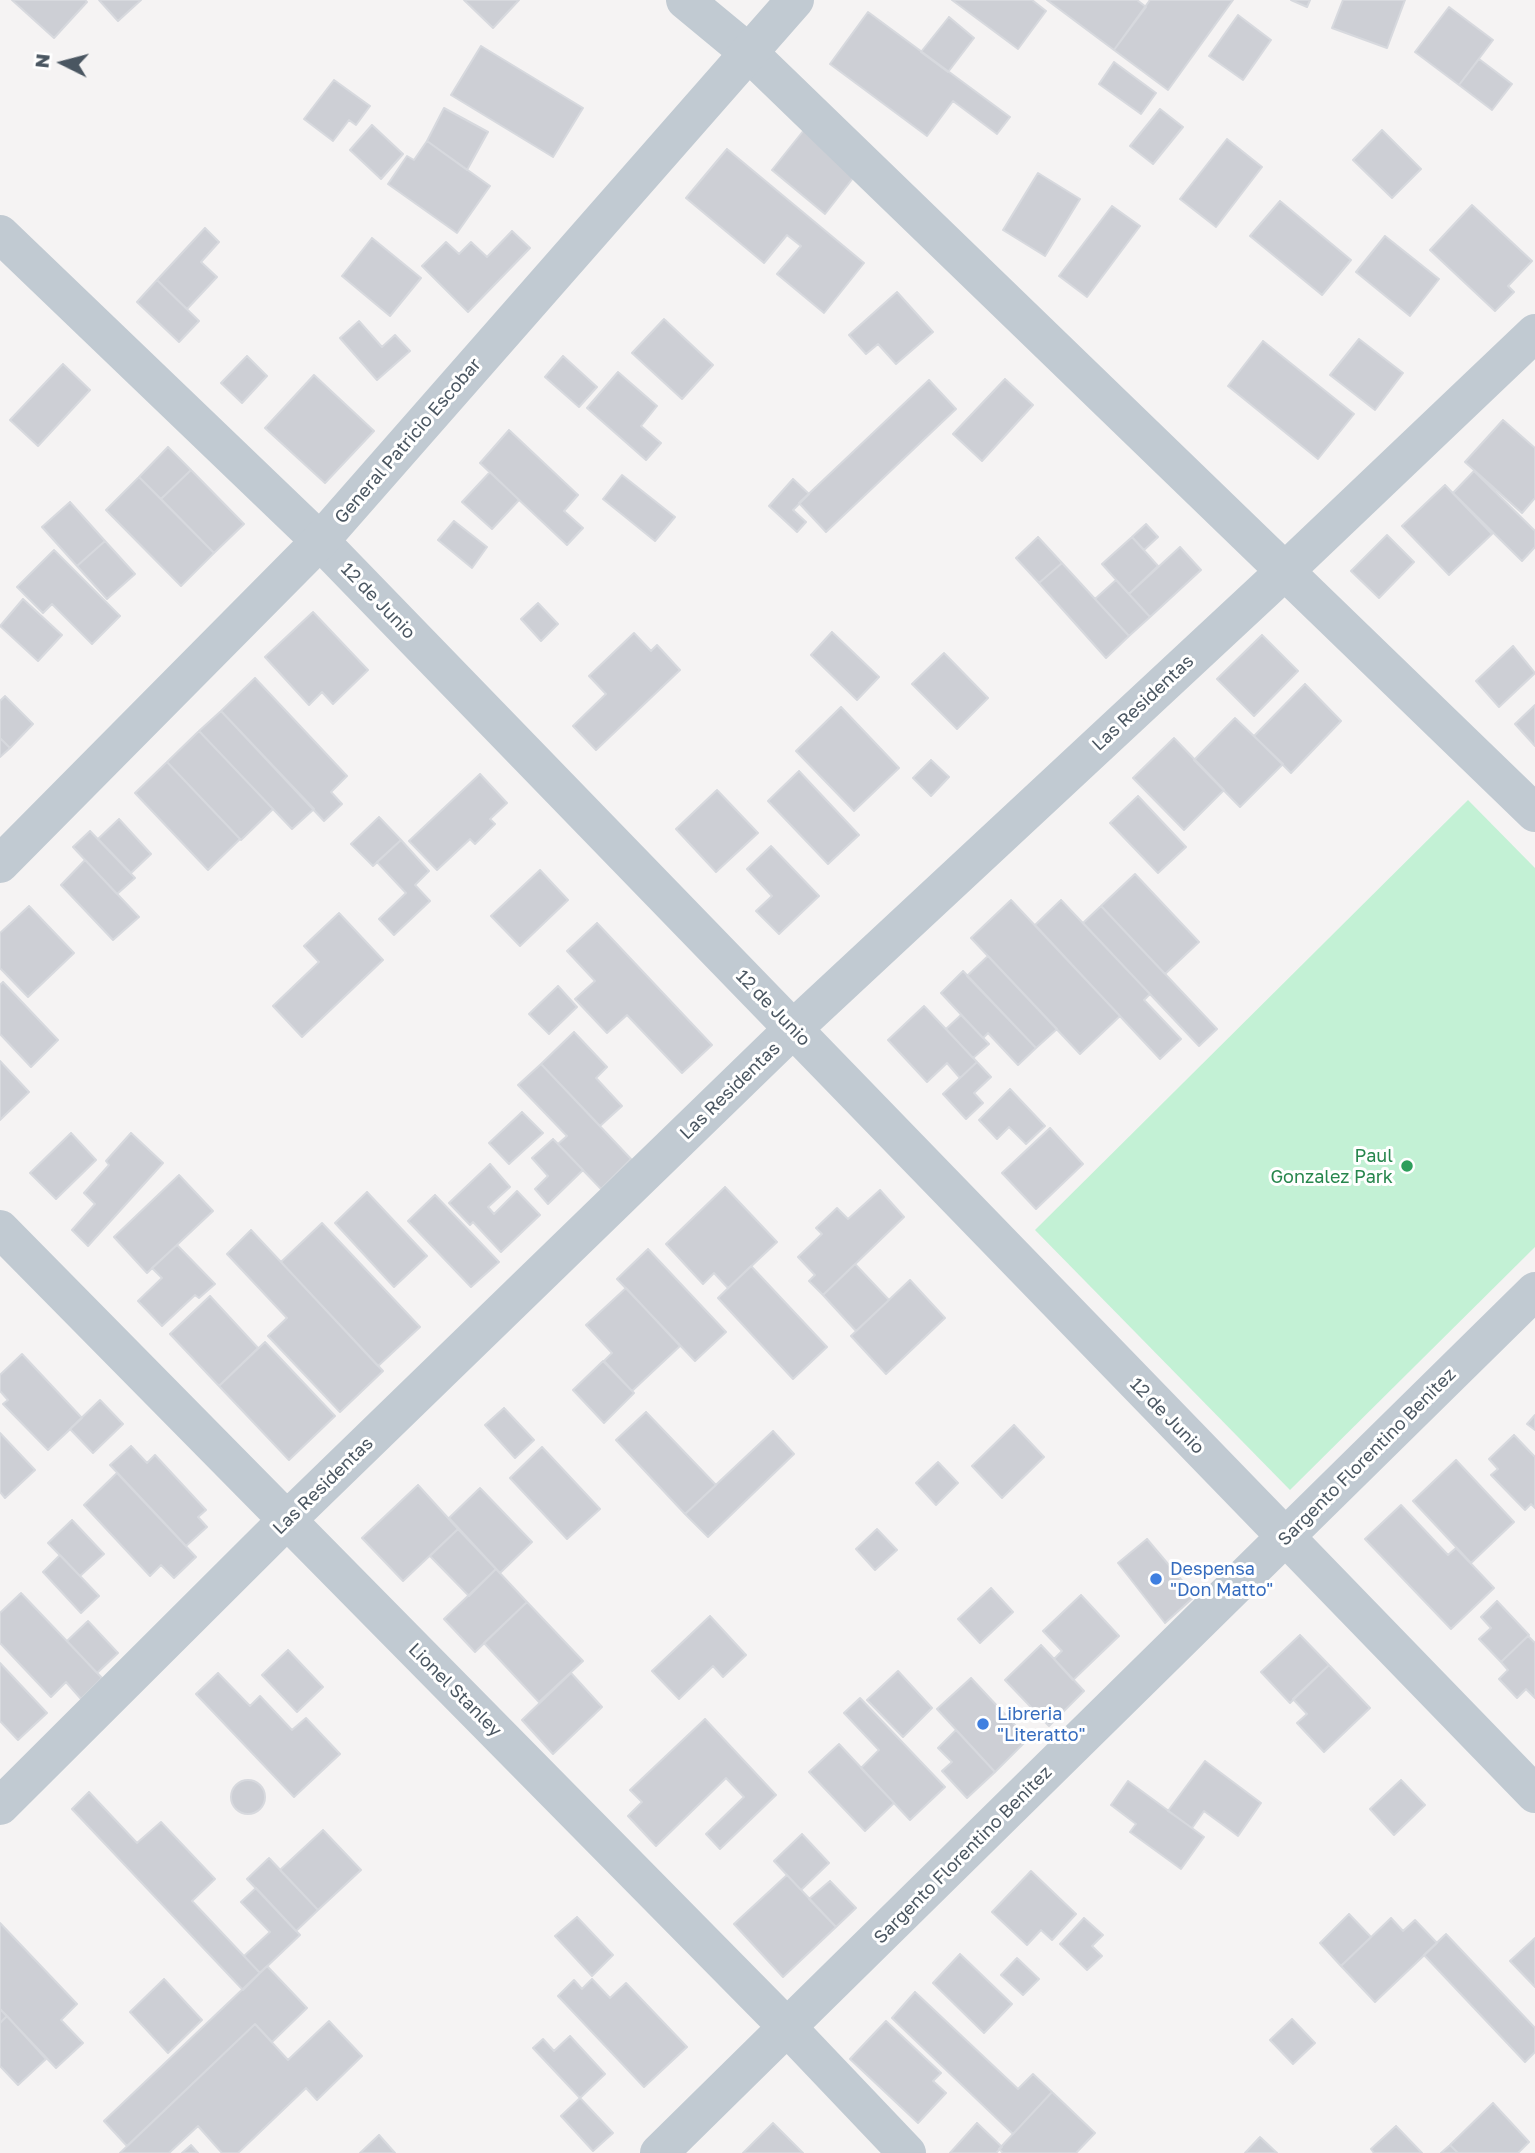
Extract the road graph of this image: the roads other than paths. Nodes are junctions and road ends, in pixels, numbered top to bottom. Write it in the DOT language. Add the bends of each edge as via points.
graph roads {
  1 [pos="685,0"];
  2 [pos="796,0"];
  3 [pos="749,53"];
  4 [pos="0,234"];
  5 [pos="1535,333"];
  6 [pos="320,541"];
  7 [pos="1285,571"];
  8 [pos="1535,813"];
  9 [pos="0,863"];
  10 [pos="793,1029"];
  11 [pos="0,1229"];
  12 [pos="1535,1292"];
  13 [pos="288,1520"];
  14 [pos="1286,1538"];
  15 [pos="1535,1794"];
  16 [pos="0,1806"];
  17 [pos="788,2028"];
  18 [pos="659,2153"];
  19 [pos="907,2153"];
  1 -- 3 [label="street"];
  2 -- 3 [label="street, General Patricio Escobar"];
  3 -- 6 [label="street, General Patricio Escobar"];
  3 -- 7 [label="street"];
  4 -- 6 [label="street, 12 de Junio"];
  5 -- 7 [label="street, Las Residentas"];
  6 -- 9 [label="street, General Patricio Escobar"];
  6 -- 10 [label="street, 12 de Junio"];
  7 -- 8 [label="street"];
  7 -- 10 [label="street, Las Residentas"];
  10 -- 13 [label="street, Las Residentas"];
  10 -- 14 [label="street, 12 de Junio"];
  11 -- 13 [label="street, Lionel Stanley"];
  12 -- 14 [label="street, Sargento Florentino Benitez"];
  13 -- 16 [label="street, Las Residentas"];
  13 -- 17 [label="street, Lionel Stanley"];
  14 -- 15 [label="street, 12 de Junio"];
  14 -- 17 [label="street, Sargento Florentino Benitez"];
  17 -- 18 [label="street, Sargento Florentino Benitez"];
  17 -- 19 [label="street, Lionel Stanley"];
}
